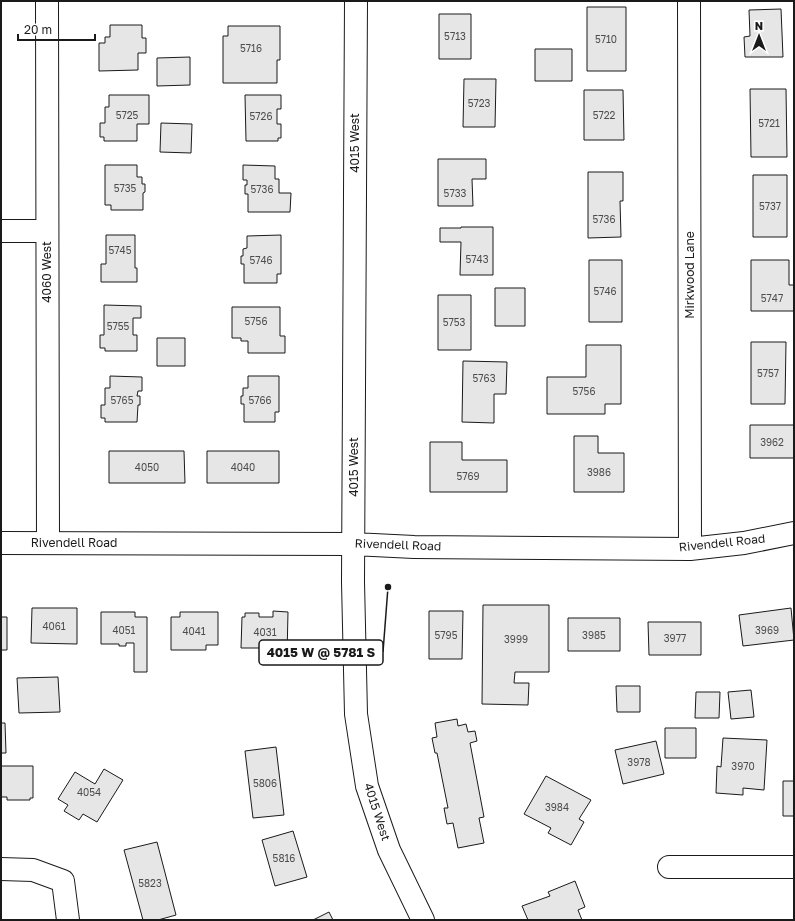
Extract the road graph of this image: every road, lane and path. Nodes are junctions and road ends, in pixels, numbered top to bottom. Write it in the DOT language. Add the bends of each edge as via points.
graph roads {
  1 [pos="47,1"];
  2 [pos="356,1"];
  3 [pos="689,1"];
  4 [pos="1,231"];
  5 [pos="46,231"];
  6 [pos="794,533"];
  7 [pos="1,543"];
  8 [pos="48,543"];
  9 [pos="353,544"];
  10 [pos="690,549"];
  11 [pos="669,867"];
  12 [pos="794,867"];
  13 [pos="1,869"];
  14 [pos="68,920"];
  15 [pos="423,920"];
  1 -- 5 [label="street, 4060 West"];
  2 -- 9 [label="street, 4015 West"];
  3 -- 10 [label="street, Mirkwood Lane"];
  4 -- 5 [label="street"];
  5 -- 8 [label="street, 4060 West"];
  6 -- 10 [label="street, Rivendell Road" via="744,543"];
  7 -- 8 [label="street, Rivendell Road"];
  8 -- 9 [label="street, Rivendell Road"];
  9 -- 10 [label="street, Rivendell Road" via="414,547"];
  9 -- 15 [label="street, 4015 West" via="356,714 367,786 389,850"];
  11 -- 12 [label="street"];
  13 -- 14 [label="street" via="32,870 63,881"];
}
